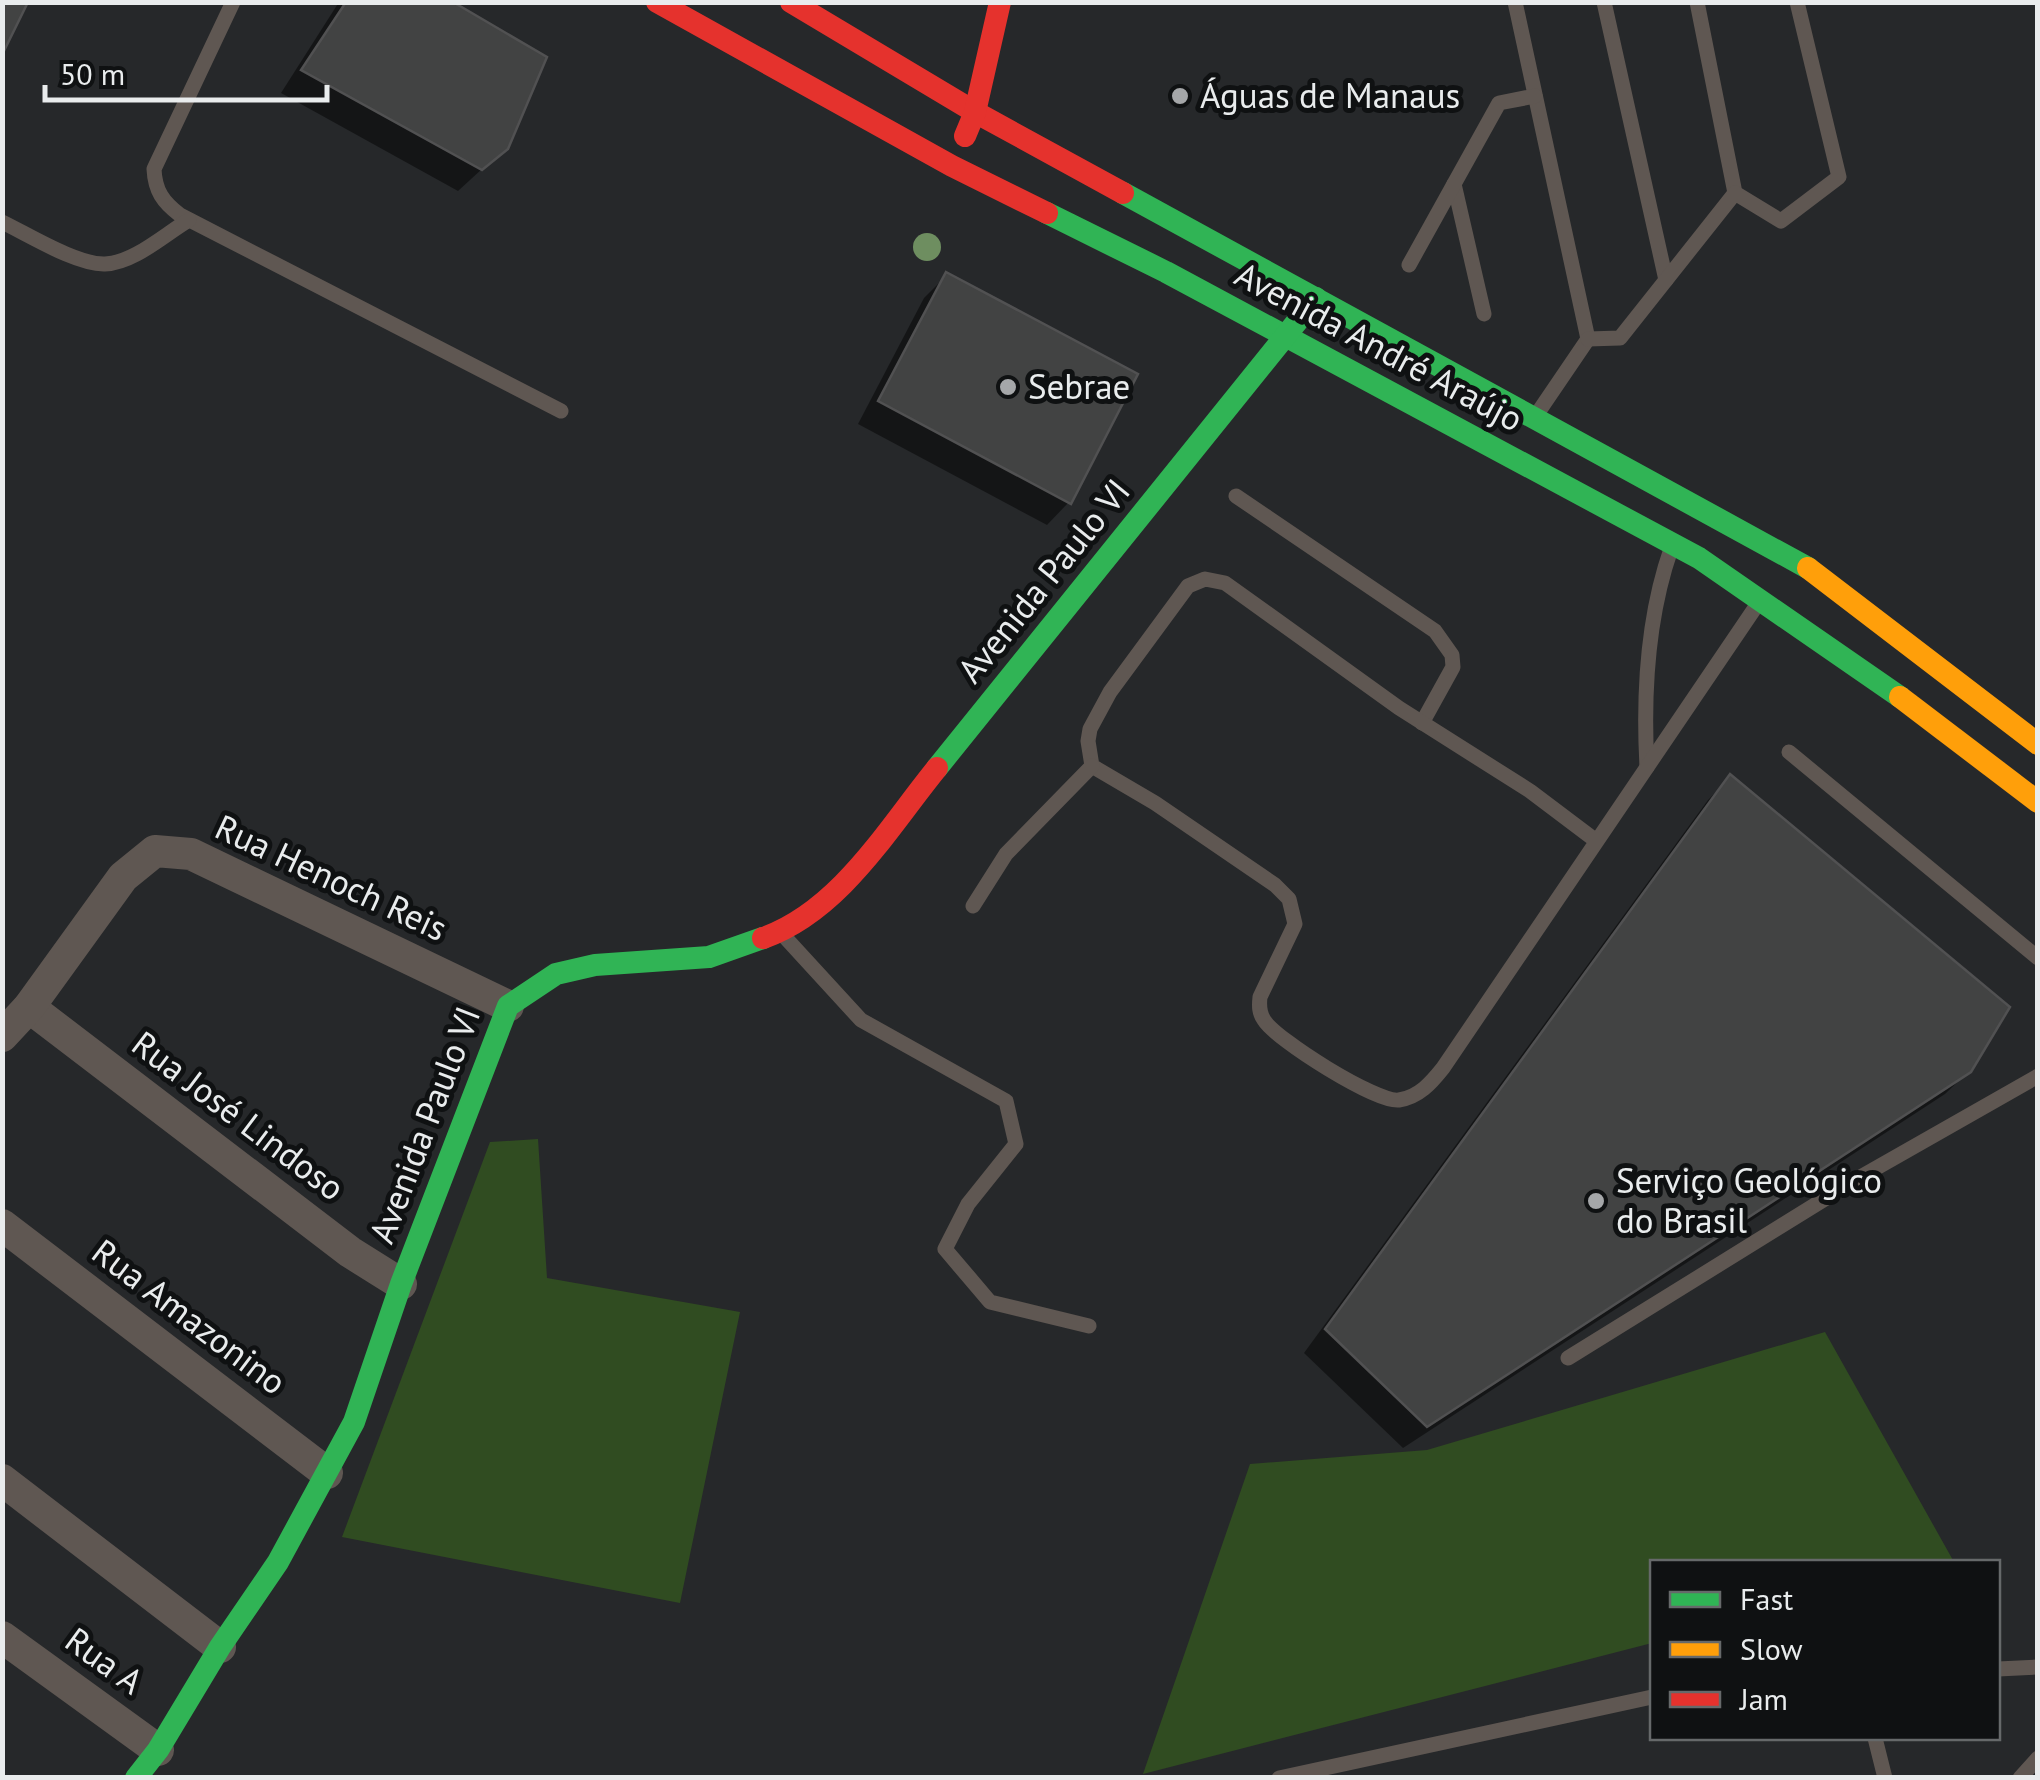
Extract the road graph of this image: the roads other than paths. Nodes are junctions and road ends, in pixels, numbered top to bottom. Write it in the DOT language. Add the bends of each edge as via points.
graph roads {
  1 [pos="233,2"];
  2 [pos="658,2"];
  3 [pos="791,2"];
  4 [pos="1516,2"];
  5 [pos="1604,2"];
  6 [pos="1697,2"];
  7 [pos="1797,2"];
  8 [pos="992,7"];
  9 [pos="690,10"];
  10 [pos="1535,96"];
  11 [pos="975,112"];
  12 [pos="952,166"];
  13 [pos="1454,184"];
  14 [pos="1735,194"];
  15 [pos="189,220"];
  16 [pos="2,222"];
  17 [pos="1409,265"];
  18 [pos="1666,280"];
  19 [pos="1316,298"];
  20 [pos="1484,314"];
  21 [pos="1286,338"];
  22 [pos="1588,339"];
  23 [pos="561,411"];
  24 [pos="1534,418"];
  25 [pos="1236,496"];
  26 [pos="1673,544"];
  27 [pos="1760,599"];
  28 [pos="1422,723"];
  29 [pos="2038,744"];
  30 [pos="1789,752"];
  31 [pos="1092,766"];
  32 [pos="1647,767"];
  33 [pos="2038,802"];
  34 [pos="1595,840"];
  35 [pos="972,906"];
  36 [pos="780,932"];
  37 [pos="2038,958"];
  38 [pos="508,1006"];
  39 [pos="29,1008"];
  40 [pos="2,1036"];
  41 [pos="2038,1076"];
  42 [pos="2,1225"];
  43 [pos="401,1284"];
  44 [pos="1089,1326"];
  45 [pos="1568,1358"];
  46 [pos="327,1474"];
  47 [pos="2,1480"];
  48 [pos="2,1638"];
  49 [pos="220,1647"];
  50 [pos="2038,1667"];
  51 [pos="2000,1669"];
  52 [pos="1650,1697"];
  53 [pos="1875,1740"];
  54 [pos="158,1750"];
  55 [pos="2038,1758"];
  56 [pos="136,1778"];
  57 [pos="1279,1778"];
  58 [pos="1885,1778"];
  59 [pos="2020,1778"];
  1 -- 15 [label="lane" via="154,168 164,203"];
  2 -- 9 [label="main road, Avenida André Araújo"];
  3 -- 11 [label="main road, Avenida André Araújo"];
  4 -- 10 [label="lane"];
  5 -- 18 [label="lane"];
  6 -- 14 [label="lane"];
  7 -- 14 [label="lane" via="1839,177 1782,221"];
  8 -- 11 [label="main road"];
  9 -- 12 [label="main road, Avenida André Araújo"];
  10 -- 13 [label="lane" via="1499,102"];
  10 -- 22 [label="lane"];
  11 -- 12 [label="main road"];
  11 -- 19 [label="main road, Avenida André Araújo"];
  12 -- 21 [label="main road, Avenida André Araújo"];
  13 -- 17 [label="lane"];
  13 -- 20 [label="lane"];
  14 -- 18 [label="lane"];
  15 -- 16 [label="lane" via="132,256 106,264"];
  15 -- 23 [label="lane"];
  18 -- 22 [label="lane" via="1620,338"];
  19 -- 21 [label="main road, Avenida Paulo VI"];
  19 -- 24 [label="main road, Avenida André Araújo"];
  21 -- 26 [label="main road, Avenida André Araújo"];
  21 -- 36 [label="main road, Avenida Paulo VI" via="842,885"];
  22 -- 24 [label="lane"];
  24 -- 29 [label="main road, Avenida André Araújo" via="1805,566"];
  25 -- 28 [label="lane" via="1445,643 1453,667"];
  26 -- 27 [label="main road, Avenida André Araújo"];
  26 -- 32 [label="lane" via="1647,668"];
  27 -- 32 [label="lane"];
  27 -- 33 [label="main road, Avenida André Araújo"];
  28 -- 31 [label="lane" via="1226,584 1205,579 1188,586 1110,692 1090,729"];
  28 -- 34 [label="lane"];
  30 -- 37 [label="lane"];
  31 -- 34 [label="lane" via="1289,900 1295,924 1260,998 1264,1021 1384,1099 1412,1096 1436,1077"];
  31 -- 35 [label="lane" via="1006,854"];
  32 -- 34 [label="lane"];
  36 -- 38 [label="main road, Avenida Paulo VI" via="709,958 556,974"];
  36 -- 44 [label="lane" via="862,1020 1006,1101 1016,1144 968,1204 945,1249 990,1302"];
  38 -- 39 [label="street, Rua Henoch Reis" via="191,854 156,851 122,877"];
  38 -- 43 [label="main road, Avenida Paulo VI"];
  39 -- 40 [label="street"];
  39 -- 43 [label="street, Rua José Lindoso"];
  41 -- 45 [label="lane" via="1856,1179"];
  42 -- 46 [label="street, Rua Amazonino"];
  43 -- 46 [label="main road, Avenida Paulo VI" via="354,1422"];
  46 -- 49 [label="main road, Avenida Paulo VI"];
  47 -- 49 [label="street"];
  48 -- 54 [label="street, Rua A"];
  49 -- 54 [label="main road, Avenida Paulo VI"];
  50 -- 51 [label="lane"];
  52 -- 57 [label="lane"];
  53 -- 58 [label="lane"];
  54 -- 56 [label="main road, Avenida Paulo VI"];
  55 -- 59 [label="lane"];
}
